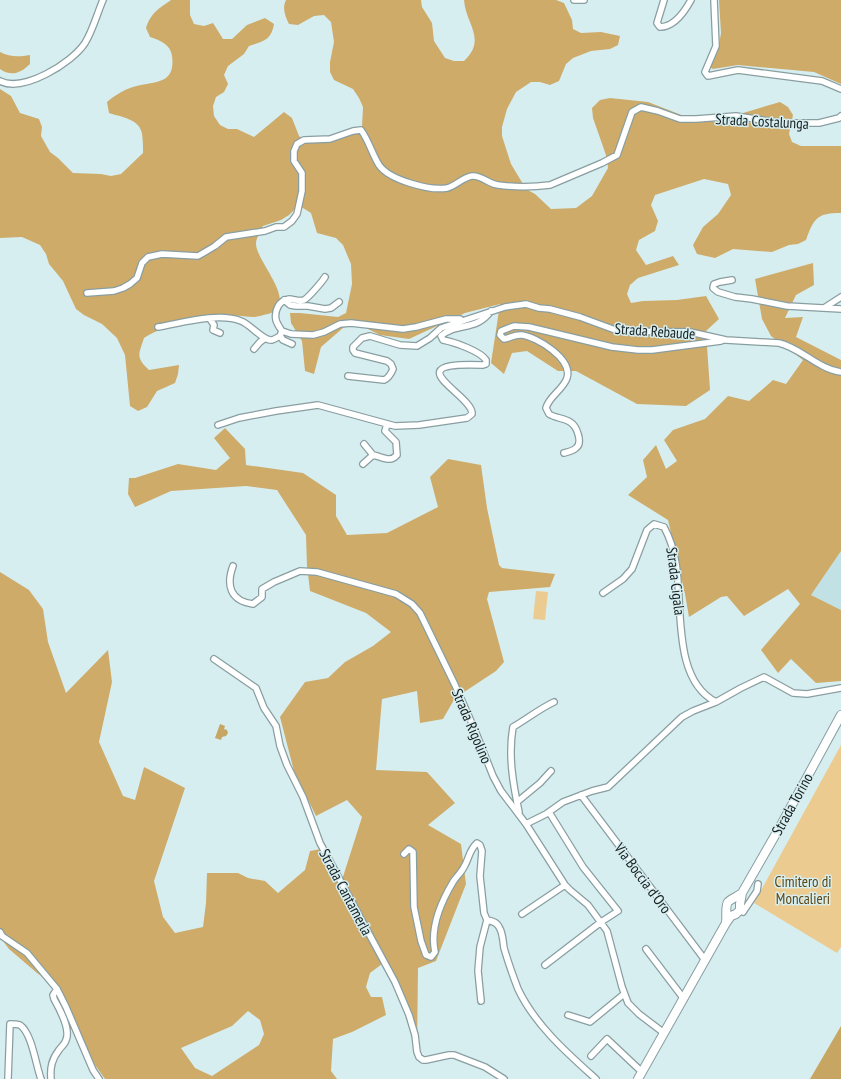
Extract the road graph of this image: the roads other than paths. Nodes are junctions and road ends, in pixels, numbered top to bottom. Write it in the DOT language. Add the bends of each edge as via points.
graph roads {
  1 [pos="103,0"];
  2 [pos="574,0"];
  3 [pos="584,0"];
  4 [pos="664,0"];
  5 [pos="691,0"];
  6 [pos="714,0"];
  7 [pos="0,81"];
  8 [pos="841,89"];
  9 [pos="841,116"];
  10 [pos="325,277"];
  11 [pos="732,280"];
  12 [pos="87,293"];
  13 [pos="841,297"];
  14 [pos="284,300"];
  15 [pos="339,302"];
  16 [pos="823,308"];
  17 [pos="841,309"];
  18 [pos="491,311"];
  19 [pos="210,319"];
  20 [pos="467,319"];
  21 [pos="158,327"];
  22 [pos="220,333"];
  23 [pos="281,333"];
  24 [pos="264,339"];
  25 [pos="726,340"];
  26 [pos="292,344"];
  27 [pos="254,349"];
  28 [pos="841,372"];
  29 [pos="348,376"];
  30 [pos="387,424"];
  31 [pos="218,425"];
  32 [pos="364,444"];
  33 [pos="564,453"];
  34 [pos="374,456"];
  35 [pos="363,464"];
  36 [pos="233,566"];
  37 [pos="603,593"];
  38 [pos="214,660"];
  39 [pos="841,688"];
  40 [pos="554,702"];
  41 [pos="716,702"];
  42 [pos="841,715"];
  43 [pos="551,771"];
  44 [pos="580,795"];
  45 [pos="517,802"];
  46 [pos="549,812"];
  47 [pos="520,816"];
  48 [pos="526,824"];
  49 [pos="404,854"];
  50 [pos="758,884"];
  51 [pos="565,885"];
  52 [pos="742,893"];
  53 [pos="743,912"];
  54 [pos="522,914"];
  55 [pos="487,920"];
  56 [pos="601,922"];
  57 [pos="726,923"];
  58 [pos="0,932"];
  59 [pos="646,949"];
  60 [pos="705,960"];
  61 [pos="545,965"];
  62 [pos="56,989"];
  63 [pos="624,994"];
  64 [pos="684,999"];
  65 [pos="481,1001"];
  66 [pos="568,1015"];
  67 [pos="664,1033"];
  68 [pos="591,1056"];
  69 [pos="640,1075"];
  70 [pos="8,1079"];
  71 [pos="41,1079"];
  72 [pos="51,1079"];
  73 [pos="99,1079"];
  74 [pos="504,1079"];
  75 [pos="596,1079"];
  1 -- 7 [label="street" via="86,42 67,61 26,83 14,85"];
  2 -- 3 [label="street"];
  4 -- 5 [label="street" via="657,23 660,27 672,24"];
  6 -- 8 [label="street" via="716,46 706,72 708,76 738,70 822,81"];
  9 -- 12 [label="street, Strada Costalunga" via="819,123 782,123 736,116 680,119 641,107 632,112 617,155 550,185 541,186 496,185 472,176 454,186 427,188 386,173 361,130 330,139 304,140 297,144 294,151 294,161 302,172 302,191 297,214 284,227 226,237 198,256 162,254 148,257 130,284 109,292"];
  10 -- 14 [label="street" via="308,298 302,301"];
  11 -- 16 [label="street" via="714,284 713,288 734,297 787,306"];
  13 -- 16 [label="street"];
  14 -- 15 [label="street" via="296,306 325,309"];
  14 -- 23 [label="street" via="276,312 276,321"];
  16 -- 17 [label="street"];
  18 -- 20 [label="street, Strada Rebaude"];
  18 -- 25 [label="street, Strada Rebaude" via="526,304 580,317 618,331 690,332"];
  18 -- 30 [label="street" via="479,323 449,331 441,336 443,340 477,352 486,360 483,365 448,366 439,373 469,405 471,415 464,419 419,425"];
  19 -- 21 [label="street"];
  19 -- 22 [label="street" via="214,325 213,330"];
  19 -- 24 [label="street" via="241,321"];
  20 -- 23 [label="street" via="446,319 403,329 351,323 340,324 313,335"];
  20 -- 29 [label="street, Strada Rebaude" via="441,328 417,346 400,346 370,336 362,338 353,347 355,353 387,362 393,369 384,380"];
  23 -- 24 [label="street" via="271,340"];
  23 -- 26 [label="street" via="282,340"];
  24 -- 27 [label="street"];
  25 -- 28 [label="street, Strada Rebaude" via="787,345 817,363"];
  25 -- 33 [label="street" via="638,350 529,327 514,326 502,330 500,335 504,339 520,335 538,341 566,365 568,374 565,384 546,408 549,414 570,422 576,429 578,447"];
  30 -- 31 [label="street" via="318,405 239,418"];
  30 -- 34 [label="street" via="385,431 396,442 397,455 388,460"];
  32 -- 34 [label="street"];
  34 -- 35 [label="street"];
  36 -- 47 [label="street, Strada Rigolino" via="229,576 230,587 236,598 244,603 253,604 262,597 262,589 300,571 317,572 396,594 412,604 420,613 455,685 501,790"];
  37 -- 41 [label="street, Strada Cigala" via="632,569 647,530 654,524 664,527 670,538 677,565 686,664 698,687"];
  38 -- 74 [label="street, Strada Cantamerla" via="256,688 264,708 276,726 287,765 304,797 325,853 398,988 411,1022 419,1057 426,1060 454,1056 485,1067"];
  39 -- 41 [label="street" via="807,694 793,693 764,677"];
  40 -- 45 [label="street" via="513,727 512,770"];
  41 -- 44 [label="street" via="682,717 608,787"];
  42 -- 52 [label="main road, Strada Torino"];
  43 -- 45 [label="street"];
  44 -- 46 [label="street" via="563,802"];
  44 -- 60 [label="street, Via Boccia d'Oro"];
  45 -- 47 [label="street"];
  46 -- 48 [label="street"];
  46 -- 56 [label="street" via="583,867 618,911"];
  47 -- 48 [label="street, Strada Rigolino"];
  48 -- 51 [label="street, Strada Rigolino"];
  49 -- 55 [label="street" via="409,849 413,852 414,907 426,955 431,957 435,952 433,932 442,904 464,867 472,847 477,843 482,851 480,876"];
  50 -- 53 [label="street" via="757,891"];
  51 -- 54 [label="street"];
  51 -- 56 [label="street, Strada Rigolino" via="588,905"];
  52 -- 57 [label="main road, Strada Torino" via="740,910"];
  52 -- 57 [label="main road, Strada Torino" via="728,902"];
  55 -- 65 [label="street" via="480,947 478,971"];
  55 -- 75 [label="street" via="499,926 504,948 525,1002 564,1050"];
  56 -- 61 [label="street"];
  56 -- 63 [label="street, Strada Rigolino" via="608,931"];
  57 -- 60 [label="main road, Strada Torino"];
  58 -- 62 [label="street" via="27,953"];
  59 -- 64 [label="street"];
  60 -- 64 [label="main road, Strada Torino"];
  62 -- 72 [label="street" via="53,995 66,1025 67,1040 51,1065"];
  62 -- 73 [label="street"];
  63 -- 66 [label="street" via="590,1022"];
  63 -- 67 [label="street, Strada Rigolino" via="628,1003 639,1014"];
  64 -- 67 [label="main road, Strada Torino"];
  67 -- 69 [label="main road, Strada Torino"];
  68 -- 69 [label="street" via="607,1039"];
  70 -- 71 [label="street" via="10,1024 23,1028 32,1046"];
}
